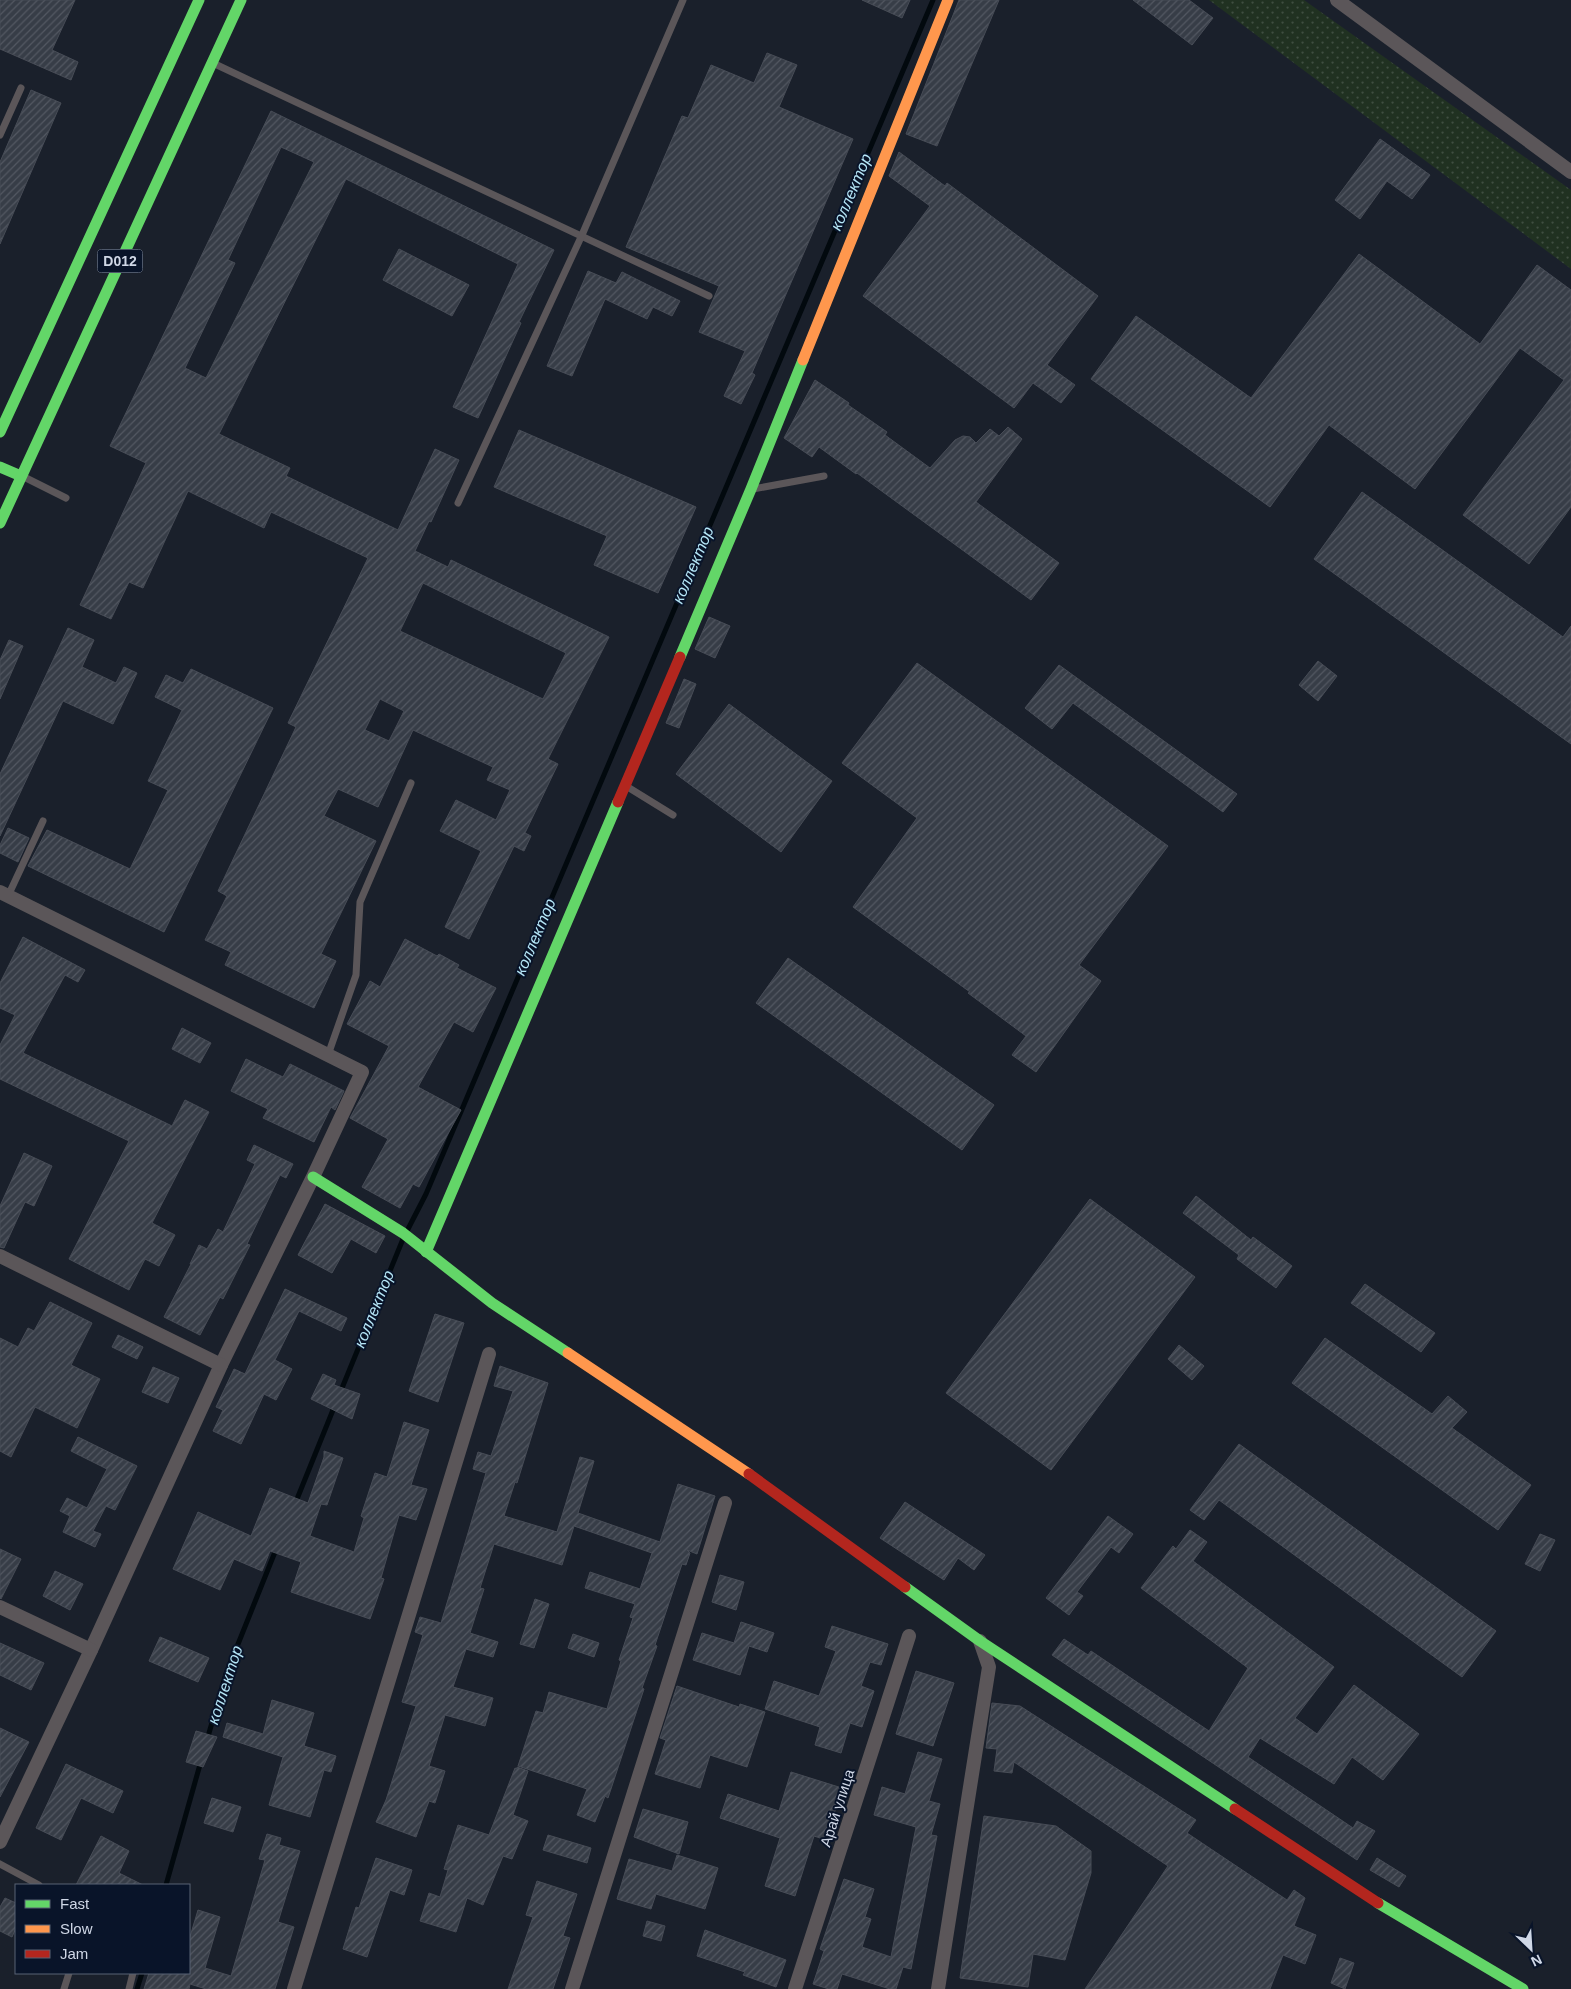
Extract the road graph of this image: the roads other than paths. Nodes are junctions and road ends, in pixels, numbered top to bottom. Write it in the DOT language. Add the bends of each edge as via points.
graph roads {
  1 [pos="200,0"];
  2 [pos="682,0"];
  3 [pos="948,0"];
  4 [pos="1338,0"];
  5 [pos="240,3"];
  6 [pos="221,13"];
  7 [pos="212,62"];
  8 [pos="20,88"];
  9 [pos="0,133"];
  10 [pos="1571,172"];
  11 [pos="582,235"];
  12 [pos="710,296"];
  13 [pos="0,432"];
  14 [pos="0,467"];
  15 [pos="21,476"];
  16 [pos="824,476"];
  17 [pos="751,489"];
  18 [pos="66,498"];
  19 [pos="458,503"];
  20 [pos="0,523"];
  21 [pos="411,783"];
  22 [pos="625,786"];
  23 [pos="673,815"];
  24 [pos="44,821"];
  25 [pos="4,894"];
  26 [pos="328,1055"];
  27 [pos="313,1177"];
  28 [pos="423,1250"];
  29 [pos="0,1256"];
  30 [pos="489,1354"];
  31 [pos="221,1365"];
  32 [pos="725,1503"];
  33 [pos="0,1607"];
  34 [pos="909,1636"];
  35 [pos="980,1641"];
  36 [pos="91,1650"];
  37 [pos="0,1842"];
  38 [pos="0,1864"];
  39 [pos="37,1884"];
  40 [pos="69,1974"];
  41 [pos="133,1974"];
  42 [pos="1509,1985"];
  43 [pos="64,1989"];
  44 [pos="129,1989"];
  45 [pos="294,1989"];
  46 [pos="572,1989"];
  47 [pos="795,1989"];
  48 [pos="938,1989"];
  49 [pos="1523,1989"];
  1 -- 13 [label="main road, D012"];
  2 -- 11 [label="lane"];
  3 -- 17 [label="main road"];
  4 -- 10 [label="street"];
  5 -- 6 [label="main road" via="233,10"];
  5 -- 7 [label="main road, D012"];
  7 -- 11 [label="lane"];
  7 -- 15 [label="main road, D012"];
  8 -- 9 [label="lane"];
  11 -- 12 [label="lane"];
  11 -- 19 [label="lane"];
  14 -- 15 [label="main road"];
  15 -- 18 [label="lane"];
  15 -- 20 [label="main road, D012"];
  16 -- 17 [label="lane"];
  17 -- 22 [label="main road"];
  21 -- 26 [label="lane" via="360,902 356,975"];
  22 -- 23 [label="lane"];
  22 -- 28 [label="main road"];
  24 -- 25 [label="lane"];
  25 -- 26 [label="street"];
  26 -- 27 [label="street" via="362,1072"];
  27 -- 28 [label="main road" via="403,1233"];
  27 -- 31 [label="street"];
  28 -- 35 [label="main road" via="492,1303 730,1460"];
  29 -- 31 [label="street"];
  30 -- 45 [label="street"];
  31 -- 36 [label="street"];
  32 -- 46 [label="street"];
  33 -- 36 [label="street"];
  34 -- 47 [label="street, Арай улица"];
  35 -- 42 [label="main road" via="1393,1913"];
  35 -- 48 [label="street" via="989,1667"];
  36 -- 37 [label="street"];
  38 -- 39 [label="lane"];
  40 -- 43 [label="lane"];
  41 -- 44 [label="lane"];
  42 -- 49 [label="main road"];
}
